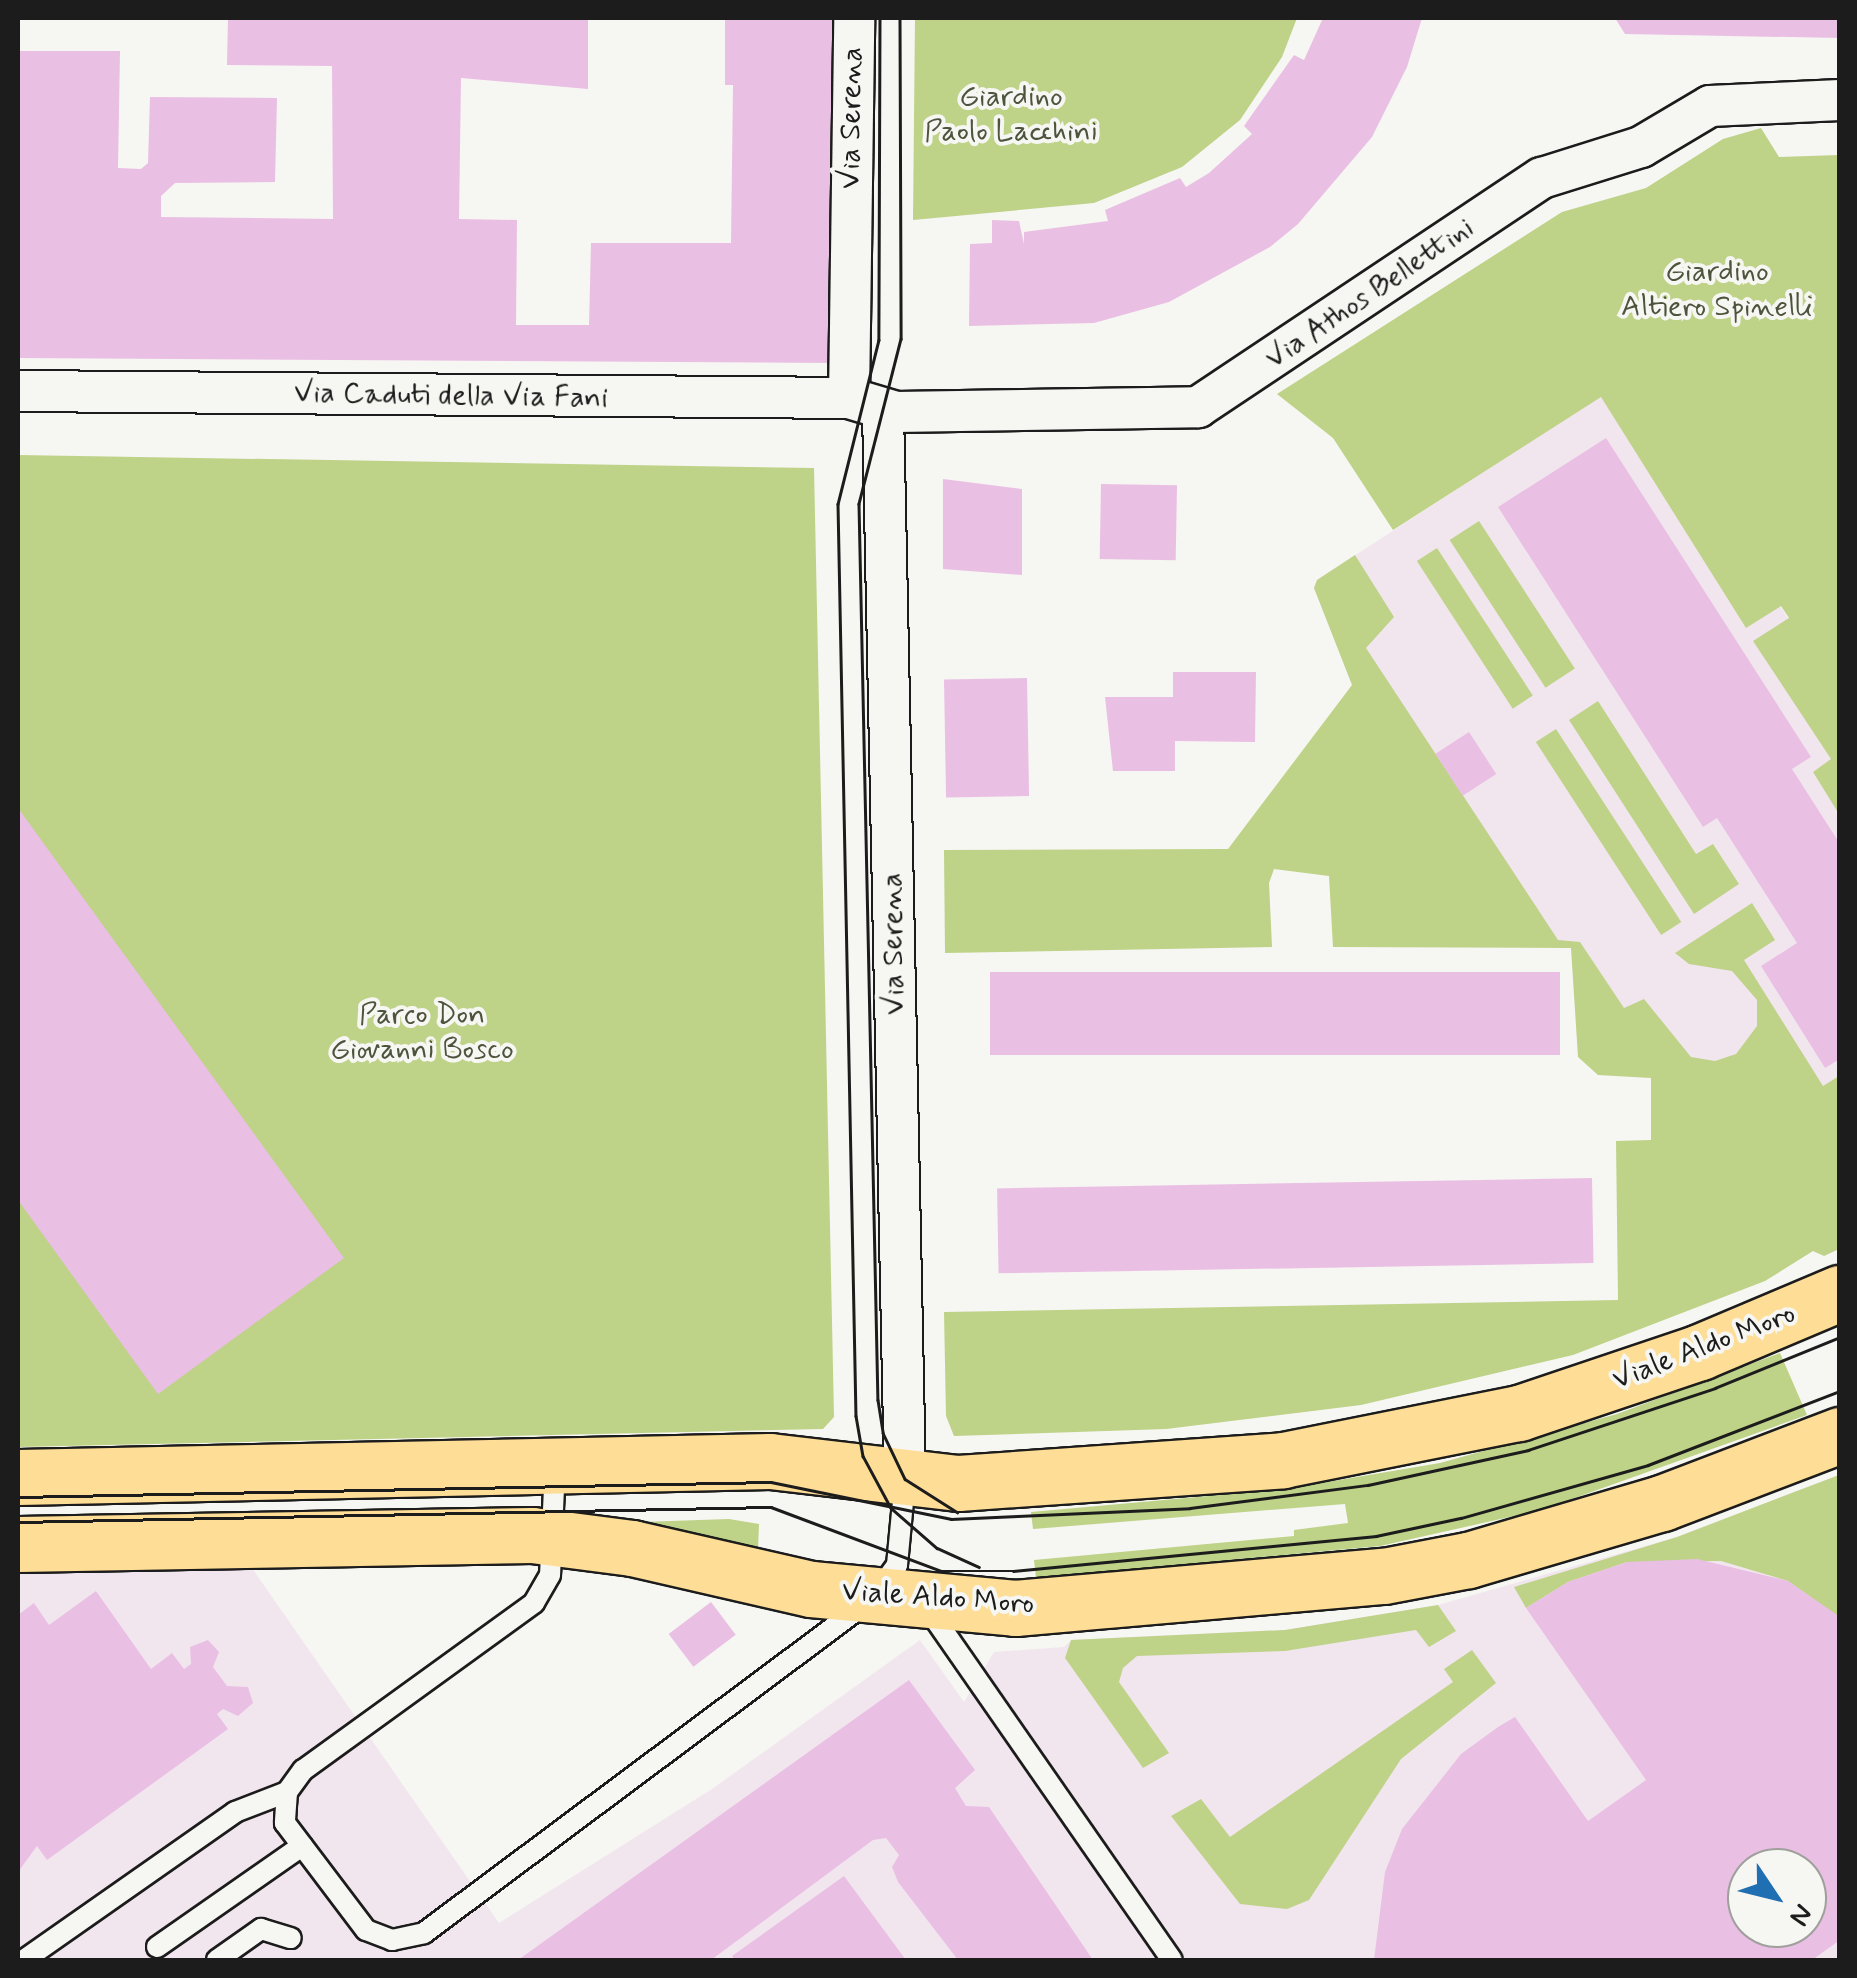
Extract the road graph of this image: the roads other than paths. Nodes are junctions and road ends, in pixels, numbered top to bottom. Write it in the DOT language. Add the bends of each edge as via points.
graph roads {
  1 [pos="854,18"];
  2 [pos="1840,100"];
  3 [pos="18,392"];
  4 [pos="866,404"];
  5 [pos="1840,1293"];
  6 [pos="1840,1434"];
  7 [pos="556,1463"];
  8 [pos="18,1477"];
  9 [pos="905,1479"];
  10 [pos="552,1536"];
  11 [pos="18,1544"];
  12 [pos="898,1589"];
  13 [pos="288,1792"];
  14 [pos="302,1846"];
  15 [pos="291,1938"];
  16 [pos="157,1948"];
  17 [pos="24,1960"];
  18 [pos="216,1960"];
  19 [pos="1172,1960"];
  1 -- 4 [label="street, Via Serena"];
  2 -- 4 [label="street, Via Athos Bellettini" via="1710,106 1642,147 1542,178 1215,400 1177,410"];
  3 -- 4 [label="street, Via Caduti della Via Fani"];
  4 -- 9 [label="street, Via Serena"];
  5 -- 9 [label="main road, Viale Aldo Moro" via="1606,1386 1438,1433 1187,1468 994,1482"];
  6 -- 12 [label="main road, Viale Aldo Moro" via="1579,1530 1384,1576 1015,1608"];
  7 -- 8 [label="main road, Viale Aldo Moro"];
  7 -- 9 [label="main road, Viale Aldo Moro" via="770,1461"];
  7 -- 10 [label="lane"];
  9 -- 12 [label="lane"];
  10 -- 11 [label="main road, Viale Aldo Moro"];
  10 -- 12 [label="main road, Viale Aldo Moro"];
  10 -- 13 [label="lane" via="550,1575 534,1603 303,1770"];
  12 -- 14 [label="lane" via="424,1934 392,1940 366,1930"];
  12 -- 19 [label="lane"];
  13 -- 14 [label="lane" via="285,1823"];
  13 -- 17 [label="lane" via="235,1812"];
  14 -- 16 [label="lane"];
  15 -- 18 [label="lane" via="261,1929"];
}
